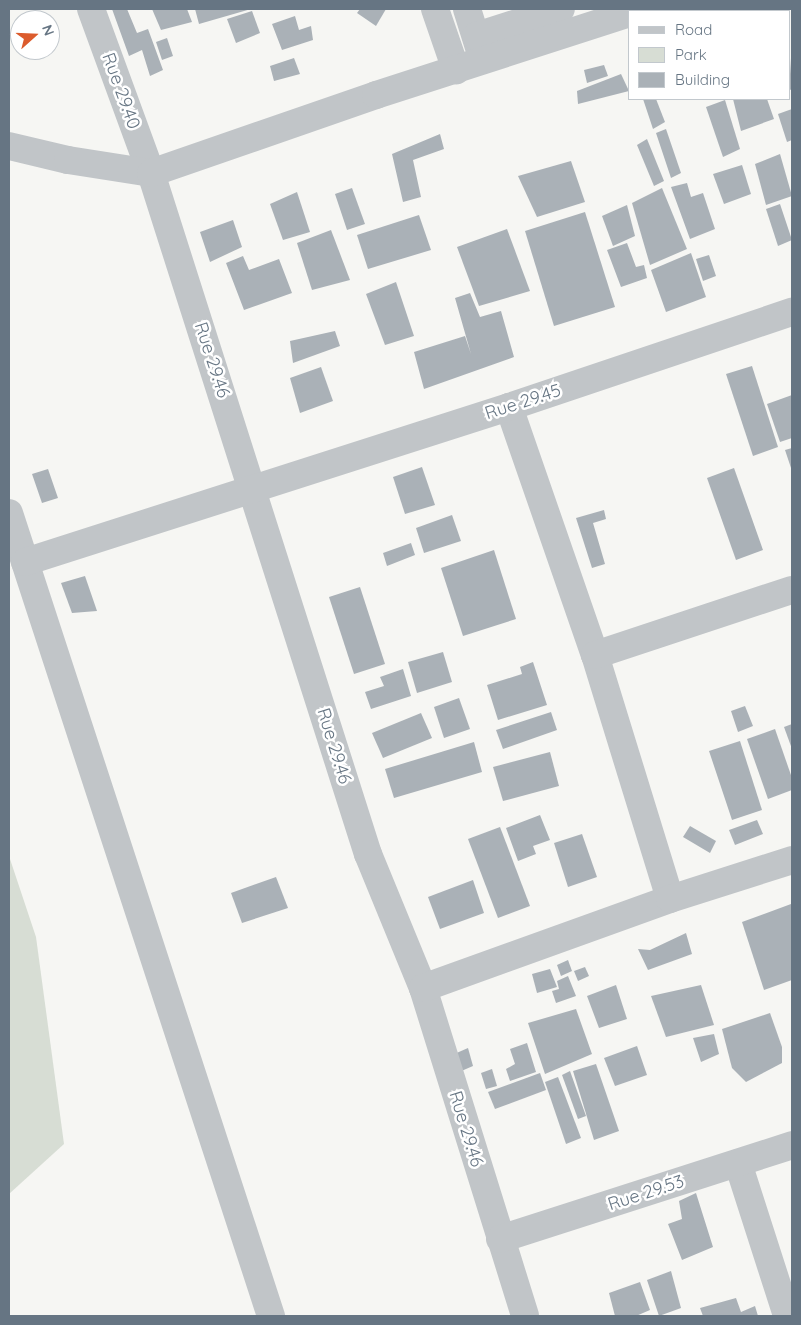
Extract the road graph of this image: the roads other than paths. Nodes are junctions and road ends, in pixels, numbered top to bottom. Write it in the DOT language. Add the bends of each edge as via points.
graph roads {
  1 [pos="91,9"];
  2 [pos="435,9"];
  3 [pos="467,9"];
  4 [pos="561,9"];
  5 [pos="628,13"];
  6 [pos="480,48"];
  7 [pos="456,70"];
  8 [pos="9,146"];
  9 [pos="151,173"];
  10 [pos="792,312"];
  11 [pos="510,407"];
  12 [pos="254,490"];
  13 [pos="9,513"];
  14 [pos="25,562"];
  15 [pos="792,590"];
  16 [pos="595,655"];
  17 [pos="792,860"];
  18 [pos="670,899"];
  19 [pos="423,988"];
  20 [pos="792,1145"];
  21 [pos="738,1163"];
  22 [pos="500,1239"];
  23 [pos="271,1316"];
  24 [pos="525,1316"];
  25 [pos="787,1316"];
  1 -- 9 [label="street, Rue 29.40"];
  2 -- 7 [label="street"];
  3 -- 6 [label="street"];
  4 -- 6 [label="street"];
  5 -- 6 [label="street"];
  6 -- 7 [label="street"];
  7 -- 9 [label="street"];
  8 -- 9 [label="street" via="68,160"];
  9 -- 12 [label="street, Rue 29.46"];
  10 -- 11 [label="street, Rue 29.45"];
  11 -- 12 [label="street, Rue 29.45"];
  11 -- 16 [label="street"];
  12 -- 14 [label="street, Rue 29.45"];
  12 -- 19 [label="street, Rue 29.46" via="368,854"];
  13 -- 14 [label="street"];
  14 -- 23 [label="street"];
  15 -- 16 [label="street"];
  16 -- 18 [label="street"];
  17 -- 18 [label="street"];
  18 -- 19 [label="street"];
  19 -- 22 [label="street, Rue 29.46"];
  20 -- 21 [label="street, Rue 29.53"];
  21 -- 22 [label="street, Rue 29.53"];
  21 -- 25 [label="street"];
  22 -- 24 [label="street, Rue 29.46"];
}
